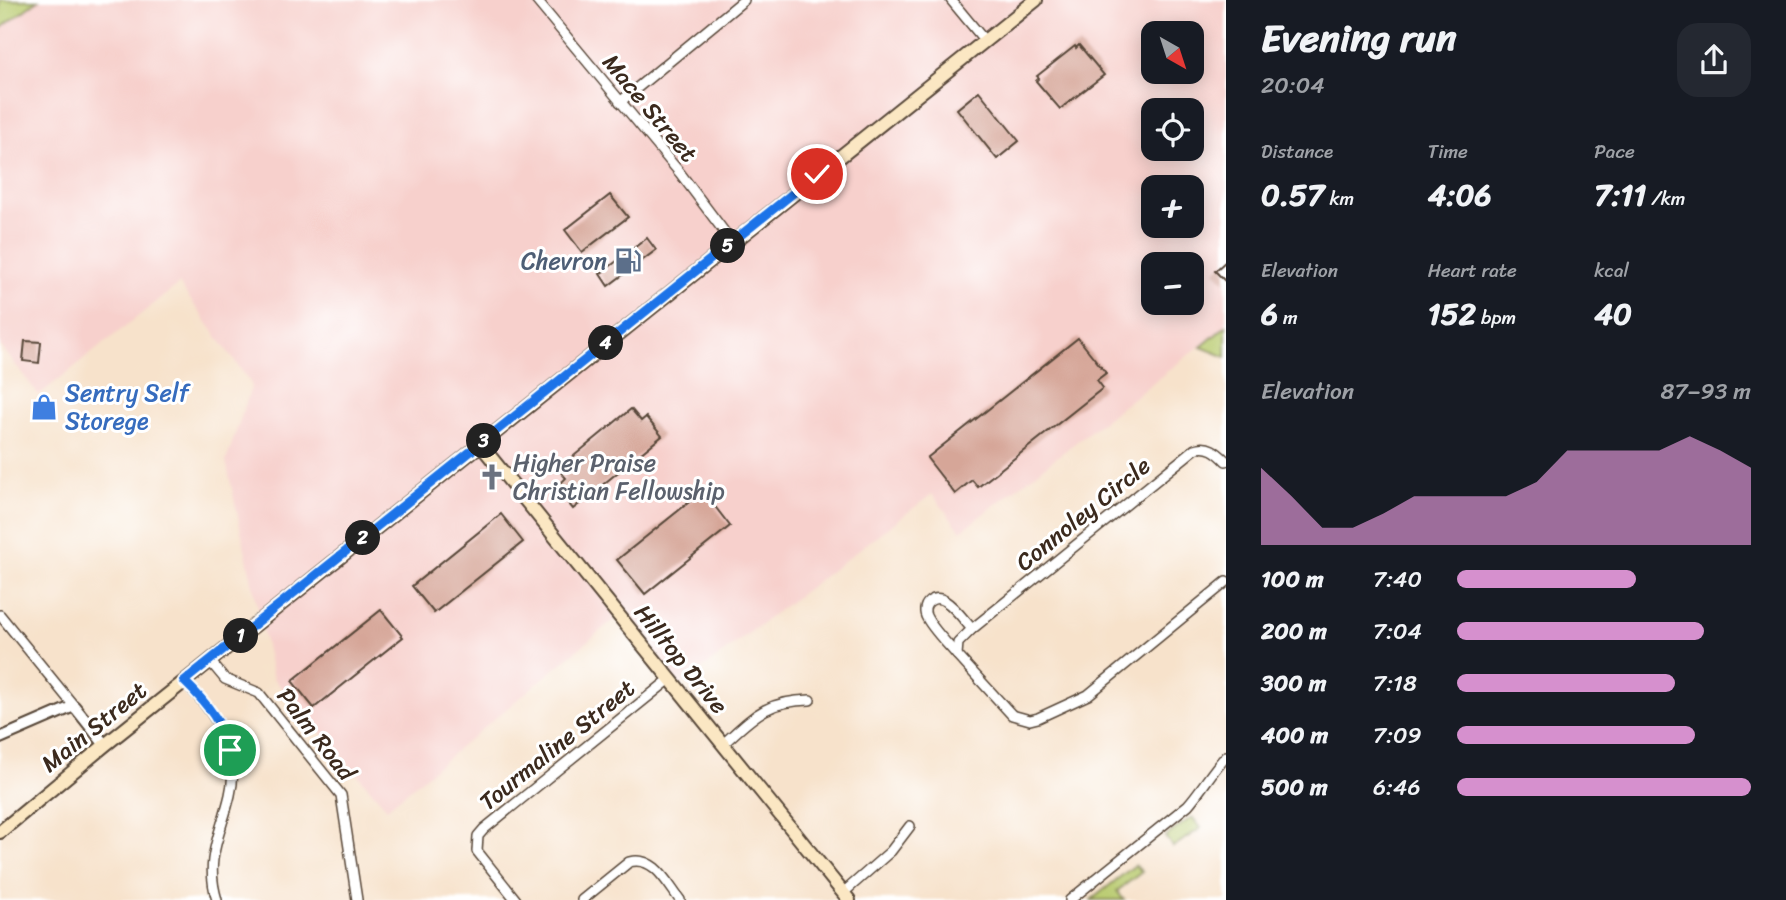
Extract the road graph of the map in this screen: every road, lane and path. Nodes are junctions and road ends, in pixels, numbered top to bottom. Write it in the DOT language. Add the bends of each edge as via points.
graph roads {
  1 [pos="536,0"];
  2 [pos="744,0"];
  3 [pos="951,0"];
  4 [pos="1036,0"];
  5 [pos="985,41"];
  6 [pos="620,102"];
  7 [pos="732,242"];
  8 [pos="480,444"];
  9 [pos="1224,459"];
  10 [pos="1226,582"];
  11 [pos="0,615"];
  12 [pos="972,629"];
  13 [pos="957,655"];
  14 [pos="210,661"];
  15 [pos="670,679"];
  16 [pos="184,681"];
  17 [pos="810,700"];
  18 [pos="74,706"];
  19 [pos="0,738"];
  20 [pos="723,744"];
  21 [pos="105,745"];
  22 [pos="1226,756"];
  23 [pos="910,826"];
  24 [pos="0,832"];
  25 [pos="846,897"];
  26 [pos="218,900"];
  27 [pos="357,900"];
  28 [pos="516,900"];
  29 [pos="582,900"];
  30 [pos="680,900"];
  31 [pos="1069,900"];
  1 -- 6 [label="street, Mace Street"];
  2 -- 6 [label="street"];
  3 -- 5 [label="street"];
  4 -- 5 [label="main road, Main Street"];
  5 -- 7 [label="main road, Main Street"];
  6 -- 7 [label="street, Mace Street"];
  7 -- 8 [label="main road, Main Street"];
  8 -- 14 [label="main road, Main Street"];
  8 -- 15 [label="main road, Hilltop Drive"];
  9 -- 12 [label="street, Connoley Circle" via="1205,447 1195,449"];
  10 -- 13 [label="street" via="1088,695 1038,718 1012,715"];
  11 -- 18 [label="street"];
  12 -- 13 [label="street, Connoley Circle" via="958,643"];
  12 -- 13 [label="street" via="943,599 927,604 927,619"];
  14 -- 16 [label="main road, Main Street"];
  14 -- 27 [label="street, Palm Road" via="225,679 259,693 341,795"];
  15 -- 20 [label="main road, Hilltop Drive"];
  15 -- 28 [label="street, Tourmaline Street" via="478,836 477,851"];
  16 -- 21 [label="main road, Main Street"];
  16 -- 26 [label="street" via="201,697 224,733 231,758 230,796 212,856"];
  17 -- 20 [label="street" via="767,708"];
  18 -- 19 [label="street"];
  18 -- 21 [label="street"];
  20 -- 25 [label="main road, Hilltop Drive"];
  21 -- 24 [label="main road, Main Street"];
  22 -- 31 [label="street" via="1188,805"];
  23 -- 25 [label="street"];
  29 -- 30 [label="street" via="637,860 652,865"];
}
